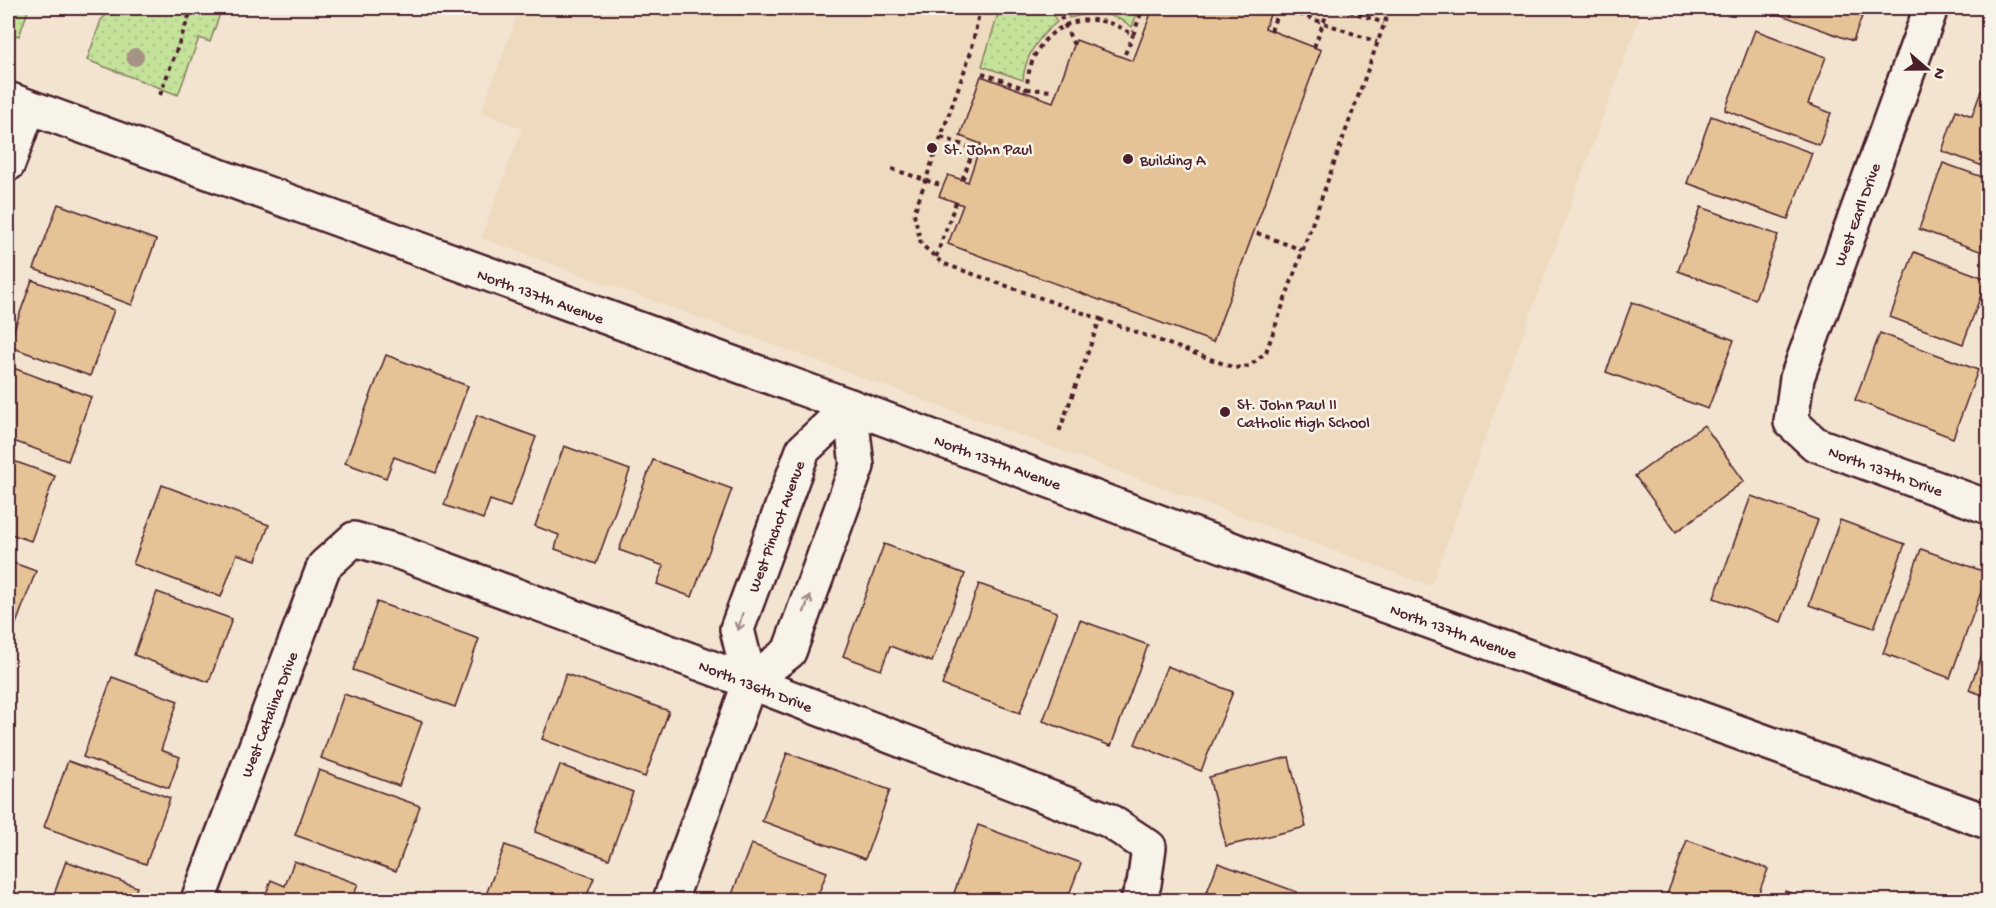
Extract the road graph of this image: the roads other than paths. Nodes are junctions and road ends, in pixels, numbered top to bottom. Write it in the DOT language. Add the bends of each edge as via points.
graph roads {
  1 [pos="1931,8"];
  2 [pos="18,103"];
  3 [pos="8,164"];
  4 [pos="850,406"];
  5 [pos="1791,422"];
  6 [pos="1989,507"];
  7 [pos="354,539"];
  8 [pos="750,682"];
  9 [pos="1989,822"];
  10 [pos="198,900"];
  11 [pos="670,900"];
  12 [pos="1138,900"];
  1 -- 5 [label="street, West Earll Drive" via="1797,378"];
  2 -- 3 [label="street"];
  2 -- 4 [label="street, North 137th Avenue"];
  8 -- 4 [label="street, one-way" via="789,652 857,466"];
  4 -- 8 [label="street, West Pinchot Avenue, one-way" via="803,450 737,629"];
  4 -- 9 [label="street, North 137th Avenue" via="1309,578"];
  5 -- 6 [label="street, North 137th Drive" via="1815,444"];
  7 -- 8 [label="street, North 136th Drive"];
  7 -- 10 [label="street, West Catalina Drive" via="324,566"];
  8 -- 11 [label="street"];
  8 -- 12 [label="street, North 136th Drive" via="1108,820 1149,847"];
}
